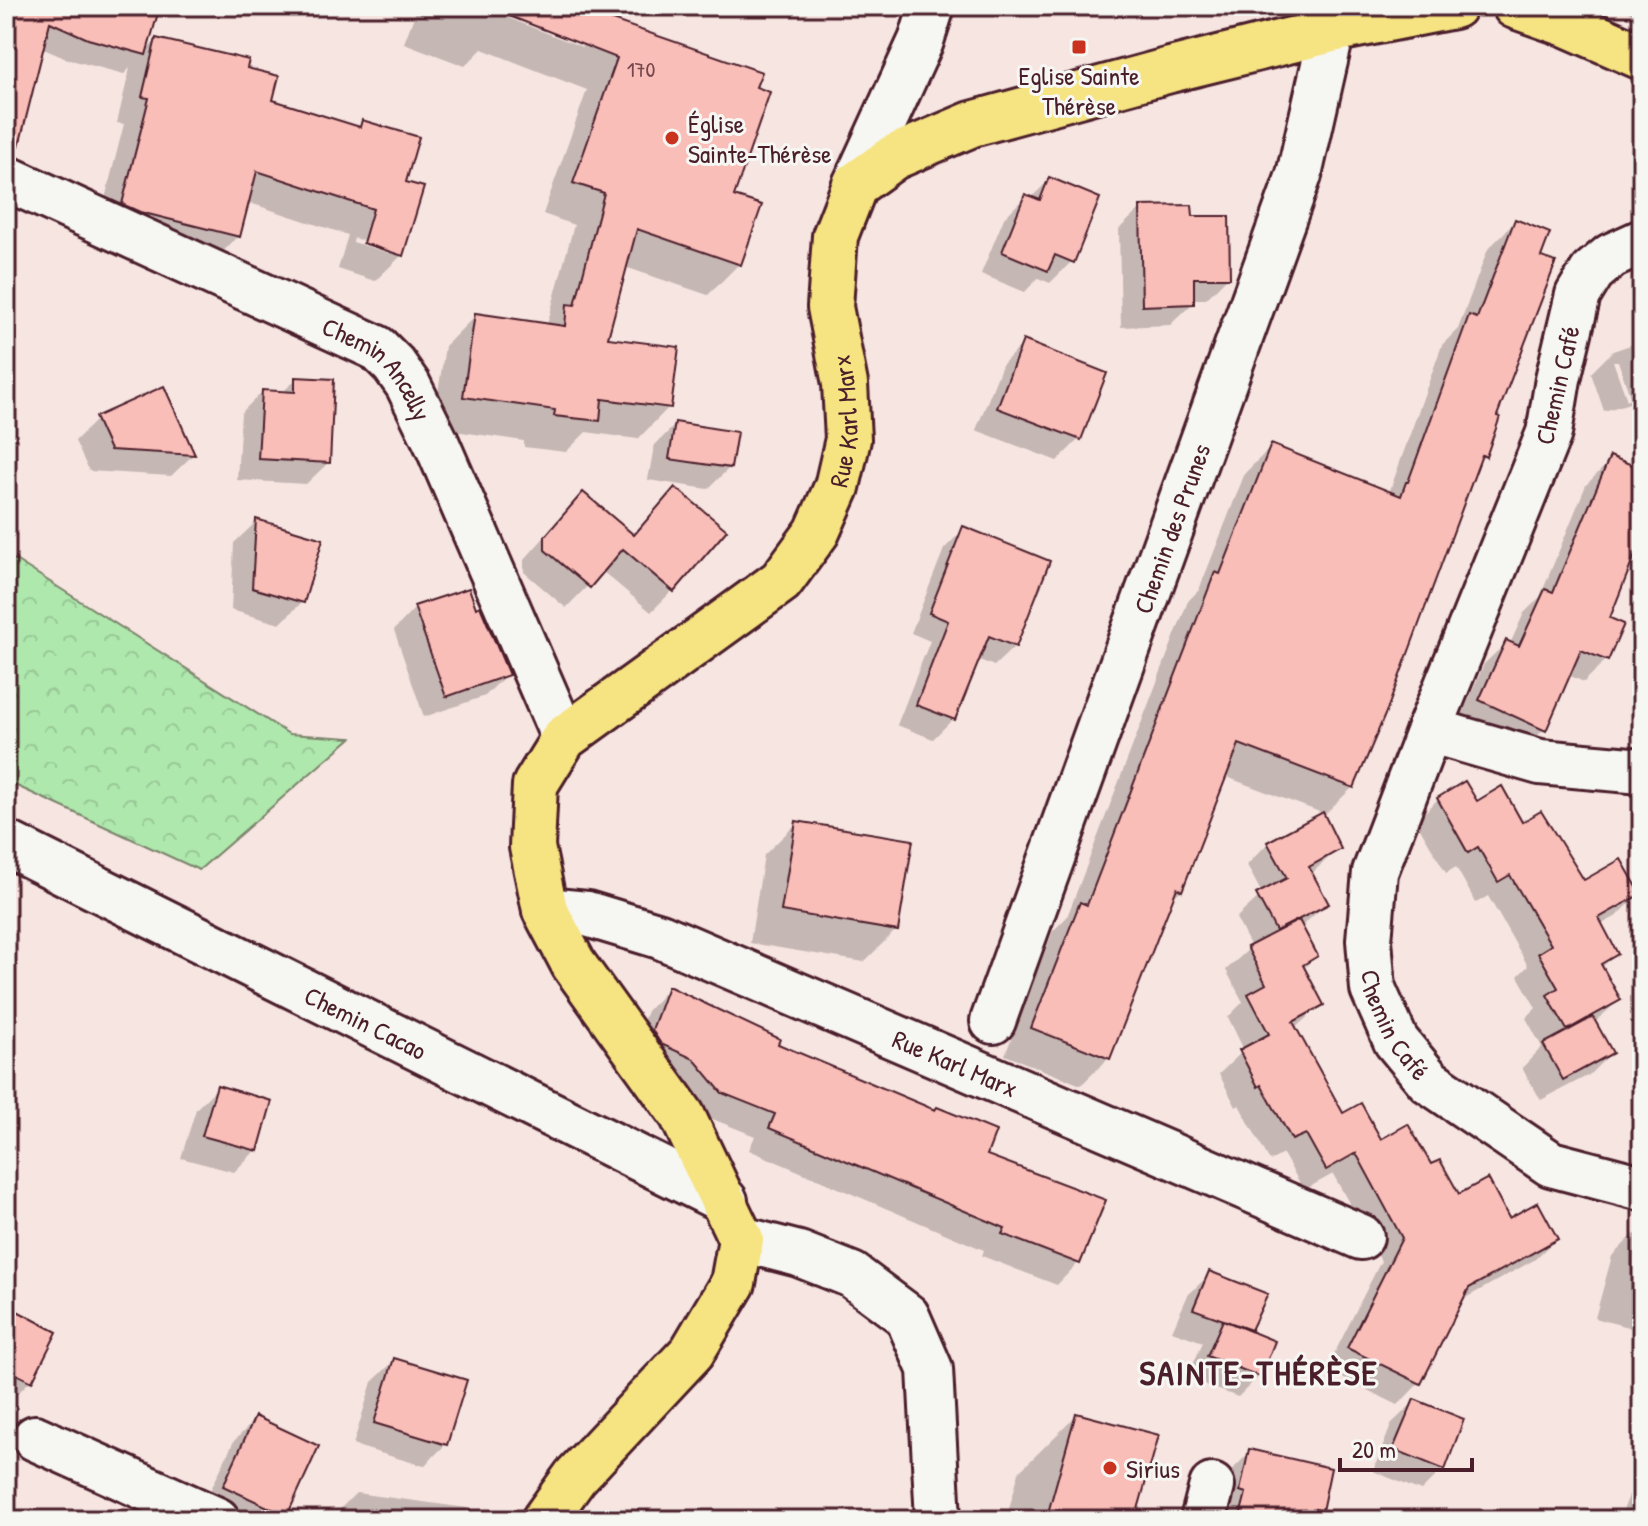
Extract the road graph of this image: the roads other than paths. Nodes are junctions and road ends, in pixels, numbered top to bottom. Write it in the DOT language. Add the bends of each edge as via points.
graph roads {
  1 [pos="932,6"];
  2 [pos="1454,6"];
  3 [pos="1515,6"];
  4 [pos="1332,30"];
  5 [pos="1642,57"];
  6 [pos="6,178"];
  7 [pos="855,185"];
  8 [pos="1642,242"];
  9 [pos="1429,730"];
  10 [pos="564,738"];
  11 [pos="1642,771"];
  12 [pos="6,843"];
  13 [pos="545,910"];
  14 [pos="993,1021"];
  15 [pos="1642,1188"];
  16 [pos="733,1220"];
  17 [pos="1361,1237"];
  18 [pos="35,1438"];
  19 [pos="217,1520"];
  20 [pos="544,1520"];
  21 [pos="938,1520"];
  1 -- 7 [label="street"];
  2 -- 4 [label="main road"];
  3 -- 5 [label="main road"];
  4 -- 7 [label="main road" via="972,124 894,157"];
  4 -- 14 [label="street, Chemin des Prunes" via="1299,175"];
  6 -- 10 [label="street, Chemin Ancelly" via="377,348 394,365 436,442"];
  7 -- 10 [label="main road, Rue Karl Marx" via="835,236 830,307 845,384 848,439 837,487 817,532 781,581"];
  8 -- 9 [label="street, Chemin Café" via="1611,256 1592,272 1578,295 1549,433"];
  9 -- 11 [label="street" via="1540,762"];
  9 -- 15 [label="street, Chemin Café" via="1375,872 1369,940 1373,989 1396,1041 1429,1081 1551,1164"];
  10 -- 13 [label="main road, Rue Karl Marx" via="535,785 532,847"];
  12 -- 16 [label="street, Chemin Cacao"];
  13 -- 16 [label="main road, Rue Karl Marx" via="574,965 682,1115"];
  13 -- 17 [label="street, Rue Karl Marx" via="587,914 660,936"];
  16 -- 20 [label="main road" via="733,1283 692,1352 575,1477"];
  16 -- 21 [label="street, Chemin Cacao" via="852,1275 907,1316 930,1369"];
  18 -- 19 [label="street"];
}
